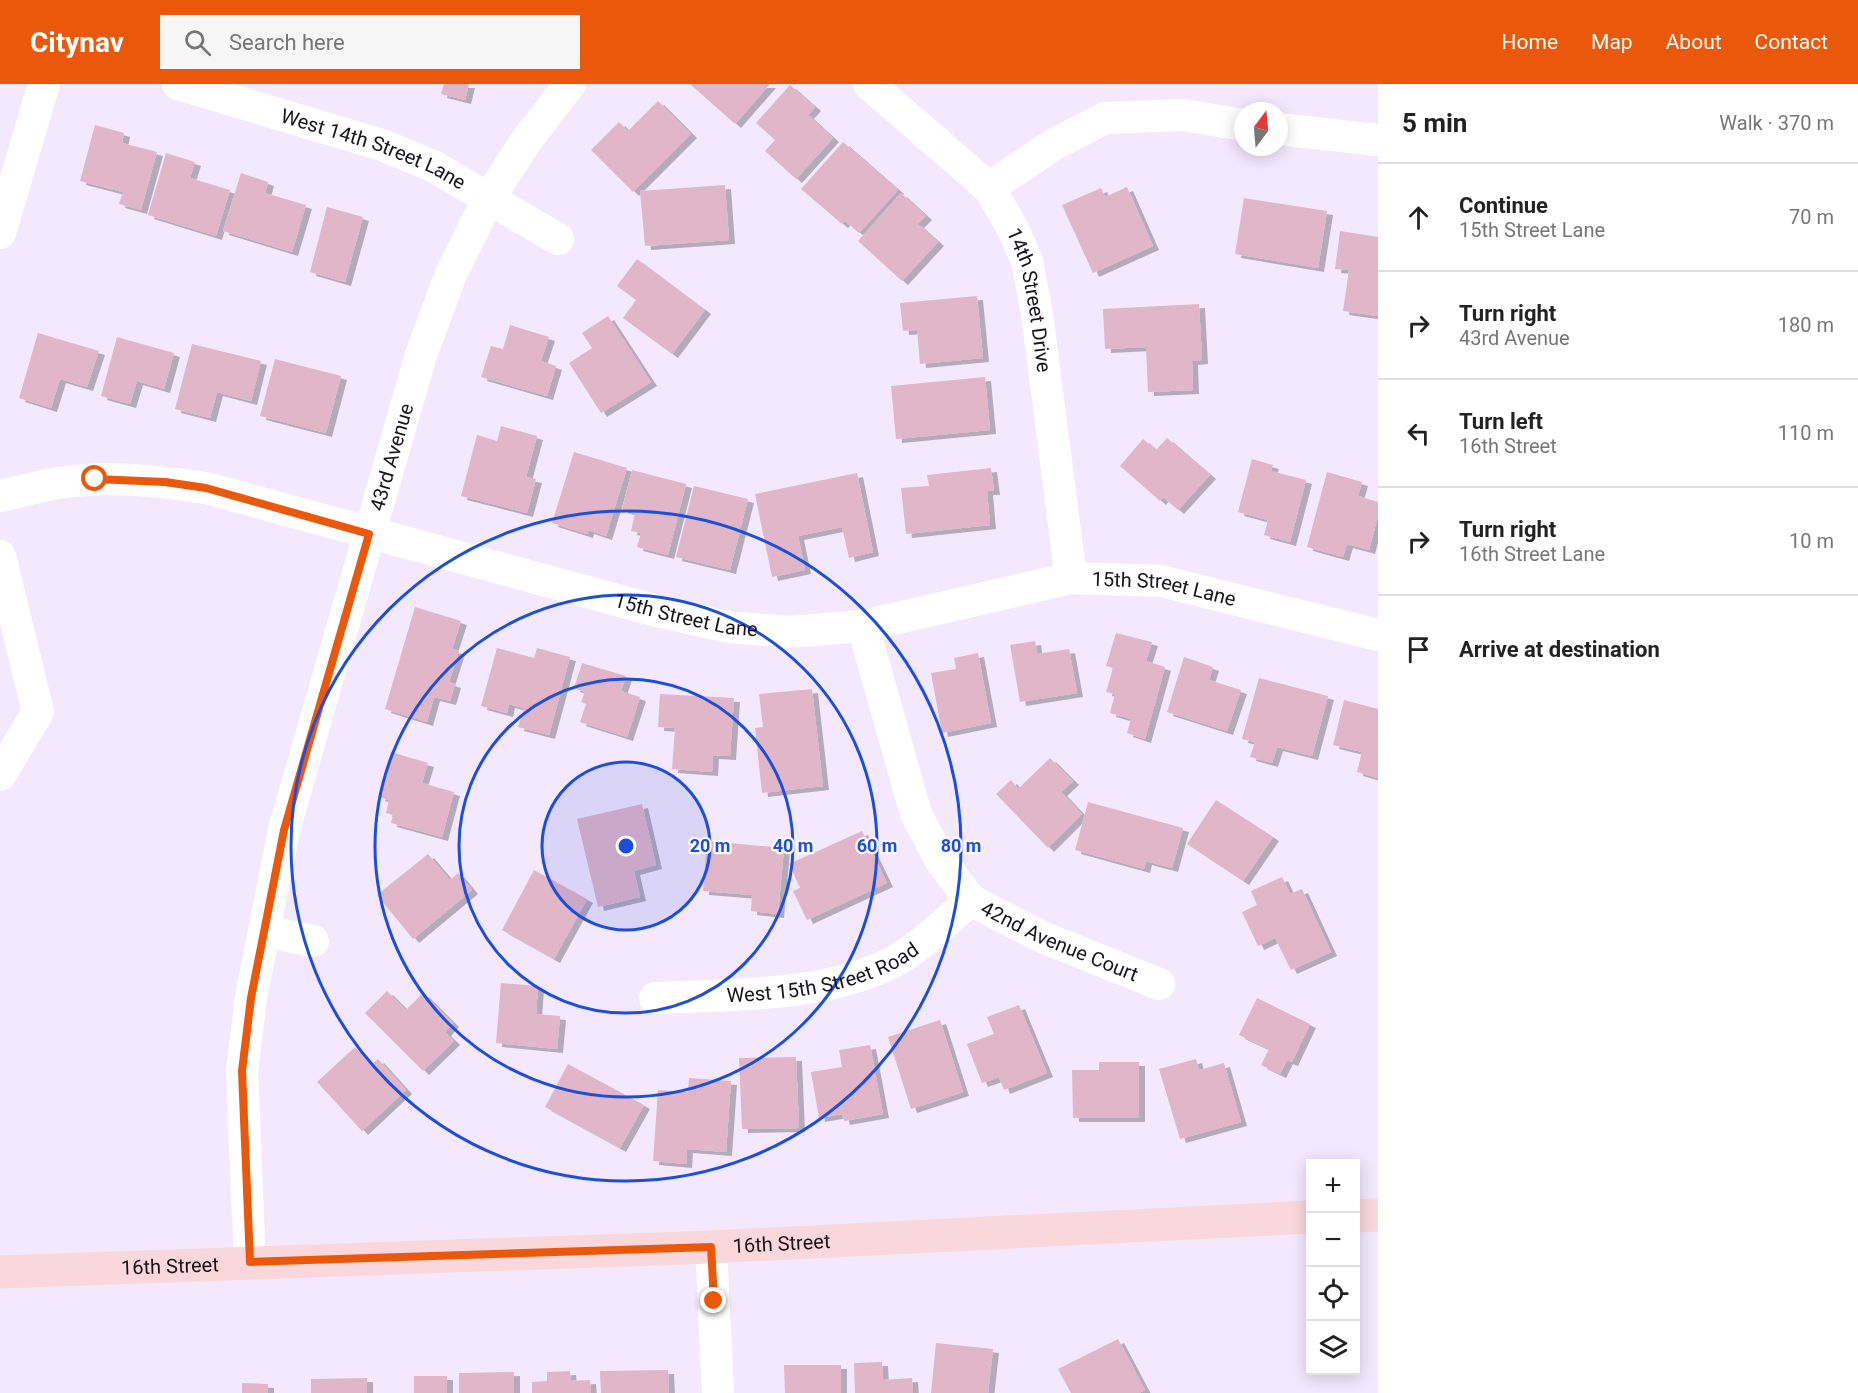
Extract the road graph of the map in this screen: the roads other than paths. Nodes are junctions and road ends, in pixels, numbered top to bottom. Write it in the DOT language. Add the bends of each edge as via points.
graph roads {
  1 [pos="44,84"];
  2 [pos="178,84"];
  3 [pos="570,84"];
  4 [pos="869,84"];
  5 [pos="1234,124"];
  6 [pos="1288,130"];
  7 [pos="1378,140"];
  8 [pos="988,188"];
  9 [pos="488,200"];
  10 [pos="0,233"];
  11 [pos="558,239"];
  12 [pos="0,496"];
  13 [pos="369,534"];
  14 [pos="0,556"];
  15 [pos="1071,578"];
  16 [pos="863,626"];
  17 [pos="1378,635"];
  18 [pos="0,775"];
  19 [pos="970,900"];
  20 [pos="264,931"];
  21 [pos="313,940"];
  22 [pos="1159,984"];
  23 [pos="655,998"];
  24 [pos="1378,1215"];
  25 [pos="1360,1216"];
  26 [pos="1306,1217"];
  27 [pos="711,1247"];
  28 [pos="250,1262"];
  29 [pos="0,1272"];
  30 [pos="718,1393"];
  1 -- 10 [label="street"];
  2 -- 9 [label="street, West 14th Street Lane" via="382,145 433,166"];
  3 -- 9 [label="street, 43rd Avenue" via="526,141"];
  4 -- 8 [label="street, 14th Street Drive"];
  5 -- 8 [label="street" via="1184,116 1105,118 1053,145"];
  6 -- 7 [label="street"];
  8 -- 15 [label="street, 14th Street Drive" via="1027,261"];
  9 -- 11 [label="street, West 14th Street Lane"];
  9 -- 13 [label="street, 43rd Avenue" via="451,274 421,355"];
  12 -- 13 [label="street, 15th Street Lane" via="86,480 165,482 206,488"];
  13 -- 16 [label="street, 15th Street Lane" via="728,627 789,632"];
  13 -- 20 [label="street, 43rd Avenue" via="284,830"];
  14 -- 18 [label="street" via="38,712"];
  15 -- 16 [label="street, 15th Street Lane"];
  15 -- 17 [label="street, 15th Street Lane" via="1161,581"];
  16 -- 19 [label="street, 42nd Avenue Court" via="916,814 940,859"];
  19 -- 22 [label="street, 42nd Avenue Court" via="1040,936"];
  19 -- 23 [label="street, West 15th Street Road" via="927,940 890,963 845,979 784,991"];
  20 -- 21 [label="street"];
  20 -- 28 [label="street, 43rd Avenue" via="242,1071"];
  24 -- 25 [label="main road"];
  26 -- 27 [label="main road, 16th Street"];
  27 -- 28 [label="main road, 16th Street"];
  27 -- 30 [label="street"];
  28 -- 29 [label="main road, 16th Street"];
}
